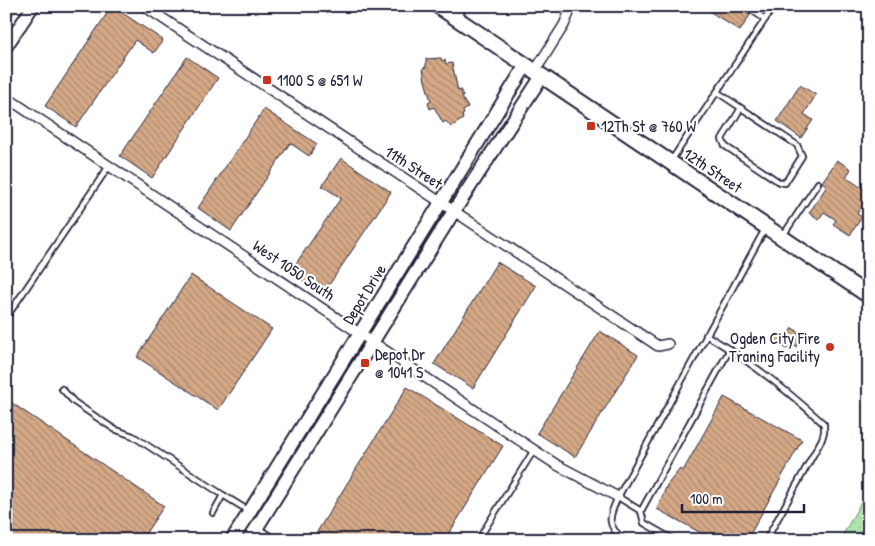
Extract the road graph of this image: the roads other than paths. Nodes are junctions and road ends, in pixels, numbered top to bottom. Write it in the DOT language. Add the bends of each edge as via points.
graph roads {
  1 [pos="33,6"];
  2 [pos="144,6"];
  3 [pos="438,6"];
  4 [pos="465,6"];
  5 [pos="572,6"];
  6 [pos="744,6"];
  7 [pos="774,6"];
  8 [pos="456,18"];
  9 [pos="765,19"];
  10 [pos="6,47"];
  11 [pos="534,71"];
  12 [pos="717,92"];
  13 [pos="6,97"];
  14 [pos="741,108"];
  15 [pos="670,162"];
  16 [pos="109,165"];
  17 [pos="818,183"];
  18 [pos="440,202"];
  19 [pos="454,211"];
  20 [pos="766,228"];
  21 [pos="782,238"];
  22 [pos="869,296"];
  23 [pos="6,318"];
  24 [pos="360,332"];
  25 [pos="706,335"];
  26 [pos="373,341"];
  27 [pos="668,344"];
  28 [pos="730,349"];
  29 [pos="62,389"];
  30 [pos="534,450"];
  31 [pos="223,496"];
  32 [pos="618,497"];
  33 [pos="249,511"];
  34 [pos="641,511"];
  35 [pos="213,513"];
  36 [pos="260,523"];
  37 [pos="232,540"];
  38 [pos="249,540"];
  39 [pos="276,540"];
  40 [pos="478,540"];
  41 [pos="625,540"];
  42 [pos="674,540"];
  43 [pos="766,540"];
  1 -- 10 [label="street"];
  2 -- 18 [label="street, 11th Street"];
  3 -- 8 [label="main road, 12th Street"];
  4 -- 8 [label="lane"];
  5 -- 11 [label="street, Depot Drive" via="564,25"];
  6 -- 9 [label="lane"];
  7 -- 9 [label="lane"];
  8 -- 11 [label="main road, 12th Street"];
  9 -- 12 [label="lane"];
  11 -- 15 [label="main road, 12th Street"];
  11 -- 18 [label="main road, Depot Drive"];
  11 -- 19 [label="main road, Depot Drive"];
  12 -- 14 [label="lane"];
  12 -- 15 [label="lane"];
  13 -- 16 [label="street, West 1050 South"];
  14 -- 14 [label="lane" via="797,145 802,156 785,183 725,146 722,139"];
  15 -- 20 [label="main road, 12th Street"];
  16 -- 23 [label="lane"];
  16 -- 24 [label="street, West 1050 South"];
  17 -- 21 [label="lane"];
  18 -- 19 [label="street, 11th Street"];
  18 -- 24 [label="main road, Depot Drive"];
  19 -- 26 [label="main road, Depot Drive"];
  19 -- 27 [label="street, 11th Street" via="658,346"];
  20 -- 21 [label="main road, 12th Street"];
  20 -- 25 [label="lane"];
  21 -- 22 [label="main road, 12th Street"];
  24 -- 26 [label="street, West 1050 South"];
  24 -- 33 [label="main road, Depot Drive"];
  25 -- 28 [label="lane"];
  25 -- 32 [label="lane"];
  26 -- 30 [label="street, West 1050 South"];
  26 -- 36 [label="main road, Depot Drive"];
  28 -- 34 [label="lane"];
  28 -- 43 [label="lane" via="781,385 824,424 822,439"];
  29 -- 31 [label="lane" via="74,402 114,430 133,436"];
  30 -- 32 [label="street, West 1050 South"];
  30 -- 40 [label="lane"];
  31 -- 33 [label="lane"];
  31 -- 35 [label="lane"];
  32 -- 34 [label="lane"];
  32 -- 41 [label="lane" via="610,522 615,533"];
  33 -- 36 [label="lane"];
  33 -- 37 [label="main road, Depot Drive"];
  34 -- 42 [label="lane" via="644,522"];
  36 -- 38 [label="main road, Depot Drive"];
  36 -- 39 [label="lane"];
}
